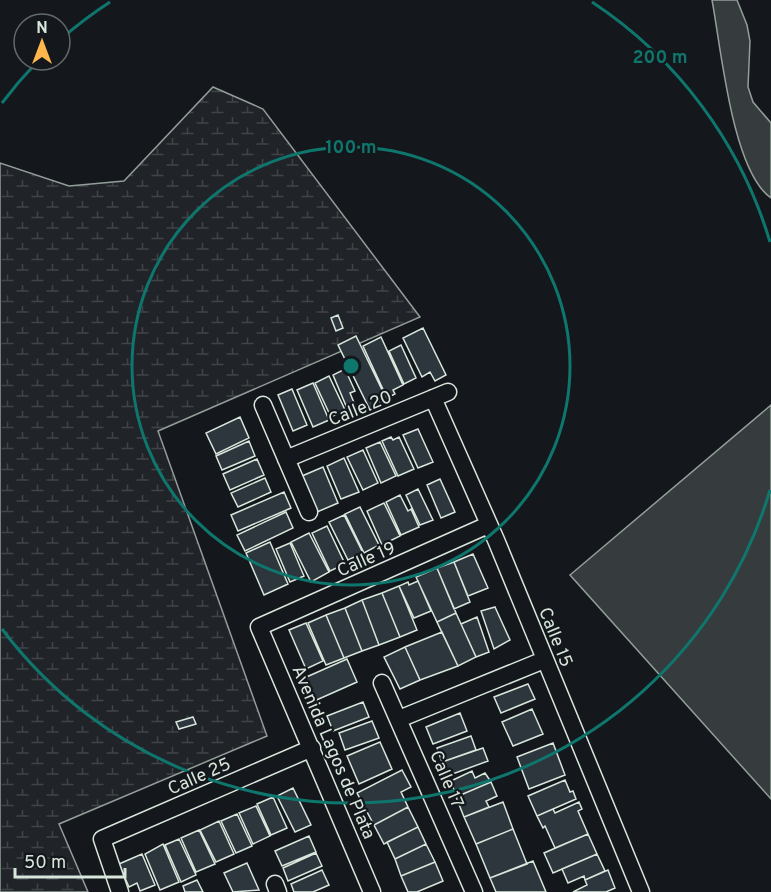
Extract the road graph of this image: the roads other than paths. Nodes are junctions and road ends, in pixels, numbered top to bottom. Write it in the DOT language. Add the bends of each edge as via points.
graph roads {
  1 [pos="440,395"];
  2 [pos="263,405"];
  3 [pos="286,459"];
  4 [pos="309,512"];
  5 [pos="488,525"];
  6 [pos="259,627"];
  7 [pos="544,660"];
  8 [pos="382,683"];
  9 [pos="399,719"];
  10 [pos="312,748"];
  11 [pos="120,892"];
  12 [pos="372,892"];
  13 [pos="474,892"];
  14 [pos="641,892"];
  1 -- 3 [label="street, Calle 20"];
  1 -- 5 [label="street, Calle 15"];
  2 -- 3 [label="street"];
  3 -- 4 [label="street"];
  5 -- 6 [label="street, Calle 19"];
  5 -- 7 [label="street, Calle 15"];
  6 -- 10 [label="street, Avenida Lagos de Plata"];
  7 -- 9 [label="street"];
  7 -- 14 [label="street, Calle 15"];
  8 -- 9 [label="street, Calle 17"];
  9 -- 13 [label="street, Calle 17"];
  10 -- 11 [label="street, Calle 25" via="102,839"];
  10 -- 12 [label="street, Avenida Lagos de Plata"];
}
